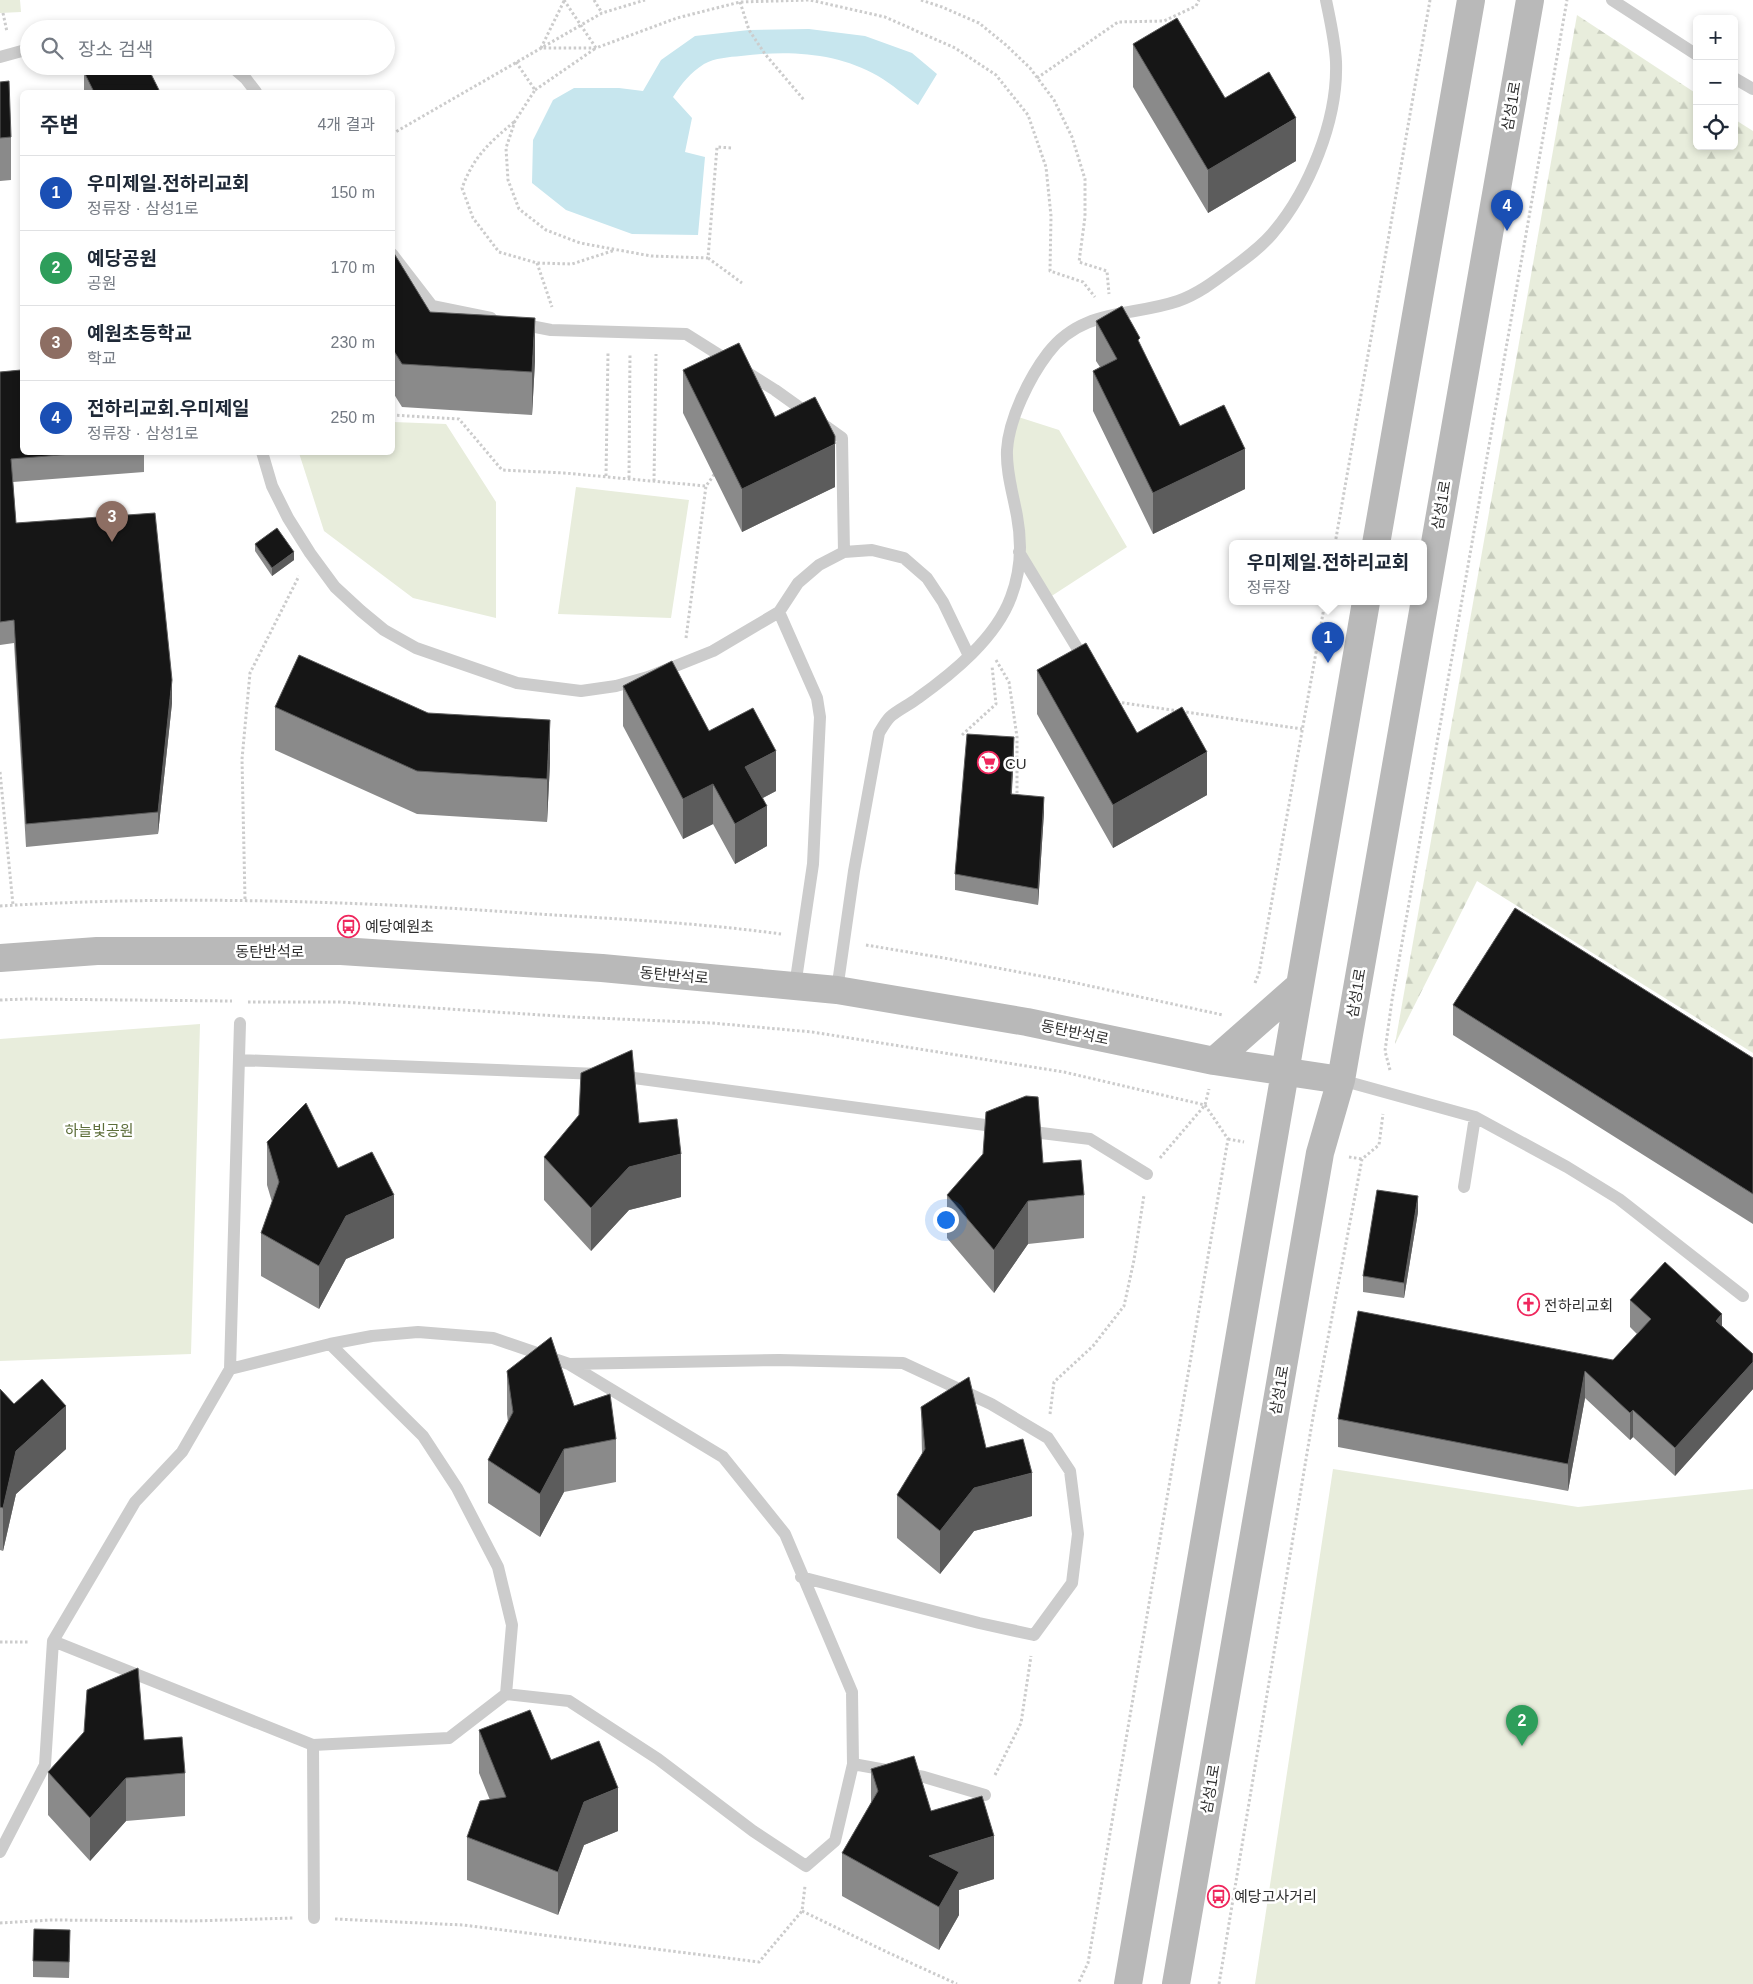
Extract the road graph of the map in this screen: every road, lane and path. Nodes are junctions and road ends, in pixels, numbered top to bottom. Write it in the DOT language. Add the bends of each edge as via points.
graph roads {
  1 [pos="564,0"];
  2 [pos="594,0"];
  3 [pos="645,0"];
  4 [pos="923,0"];
  5 [pos="1199,0"];
  6 [pos="1326,0"];
  7 [pos="1430,0"];
  8 [pos="1471,0"];
  9 [pos="1530,0"];
  10 [pos="1567,0"];
  11 [pos="1612,0"];
  12 [pos="740,2"];
  13 [pos="602,13"];
  14 [pos="541,48"];
  15 [pos="596,48"];
  16 [pos="20,51"];
  17 [pos="1693,51"];
  18 [pos="0,57"];
  19 [pos="516,62"];
  20 [pos="241,75"];
  21 [pos="1037,78"];
  22 [pos="1738,80"];
  23 [pos="1753,89"];
  24 [pos="254,90"];
  25 [pos="535,90"];
  26 [pos="804,100"];
  27 [pos="515,121"];
  28 [pos="395,132"];
  29 [pos="732,148"];
  30 [pos="616,249"];
  31 [pos="395,258"];
  32 [pos="708,258"];
  33 [pos="537,263"];
  34 [pos="742,284"];
  35 [pos="1110,315"];
  36 [pos="560,330"];
  37 [pos="609,332"];
  38 [pos="630,333"];
  39 [pos="657,334"];
  40 [pos="395,415"];
  41 [pos="263,455"];
  42 [pos="718,470"];
  43 [pos="606,476"];
  44 [pos="629,478"];
  45 [pos="654,481"];
  46 [pos="706,486"];
  47 [pos="1336,540"];
  48 [pos="1377,540"];
  49 [pos="844,552"];
  50 [pos="1020,552"];
  51 [pos="310,553"];
  52 [pos="1427,589"];
  53 [pos="1323,605"];
  54 [pos="1365,605"];
  55 [pos="1424,605"];
  56 [pos="779,612"];
  57 [pos="987,645"];
  58 [pos="969,656"];
  59 [pos="683,664"];
  60 [pos="1109,701"];
  61 [pos="1302,729"];
  62 [pos="962,735"];
  63 [pos="0,772"];
  64 [pos="1016,799"];
  65 [pos="245,900"];
  66 [pos="13,905"];
  67 [pos="0,906"];
  68 [pos="802,936"];
  69 [pos="844,942"];
  70 [pos="0,958"];
  71 [pos="795,986"];
  72 [pos="1298,987"];
  73 [pos="837,990"];
  74 [pos="1252,990"];
  75 [pos="0,1000"];
  76 [pos="1229,1011"];
  77 [pos="240,1023"];
  78 [pos="239,1060"];
  79 [pos="1214,1061"];
  80 [pos="1390,1069"];
  81 [pos="1284,1070"];
  82 [pos="1341,1080"];
  83 [pos="1206,1105"];
  84 [pos="1475,1117"];
  85 [pos="1379,1145"];
  86 [pos="1148,1174"];
  87 [pos="1464,1187"];
  88 [pos="1743,1296"];
  89 [pos="330,1344"];
  90 [pos="569,1364"];
  91 [pos="230,1369"];
  92 [pos="1048,1438"];
  93 [pos="801,1577"];
  94 [pos="1034,1635"];
  95 [pos="0,1642"];
  96 [pos="53,1642"];
  97 [pos="506,1694"];
  98 [pos="313,1745"];
  99 [pos="853,1764"];
  100 [pos="985,1795"];
  101 [pos="0,1852"];
  102 [pos="806,1866"];
  103 [pos="802,1911"];
  104 [pos="314,1918"];
  105 [pos="0,1923"];
  106 [pos="1135,1942"];
  107 [pos="1182,1950"];
  108 [pos="957,1984"];
  109 [pos="1078,1984"];
  110 [pos="1111,1984"];
  111 [pos="1128,1984"];
  112 [pos="1176,1984"];
  113 [pos="1183,1984"];
  114 [pos="1219,1984"];
  1 -- 14 [label="path"];
  1 -- 15 [label="path"];
  2 -- 13 [label="path"];
  3 -- 13 [label="path"];
  4 -- 21 [label="path" via="979,24 1006,45"];
  5 -- 21 [label="path" via="1196,6 1164,21 1118,22"];
  6 -- 35 [label="lane" via="1336,63 1330,121 1305,183 1288,213 1256,250 1195,293 1168,304"];
  7 -- 47 [label="path"];
  8 -- 48 [label="street"];
  9 -- 52 [label="street, 삼성1로"];
  10 -- 80 [label="path" via="1392,1000 1384,1051"];
  11 -- 17 [label="lane"];
  12 -- 15 [label="path" via="677,18"];
  12 -- 26 [label="path" via="749,30"];
  12 -- 35 [label="path" via="810,0 885,17 954,48 996,75 1028,115 1046,167 1051,216 1050,272 1083,282"];
  13 -- 14 [label="path"];
  14 -- 15 [label="path"];
  14 -- 19 [label="path"];
  15 -- 25 [label="path"];
  16 -- 18 [label="lane"];
  19 -- 25 [label="path"];
  19 -- 28 [label="path"];
  20 -- 24 [label="lane"];
  21 -- 35 [label="path" via="1054,100 1072,137 1085,179 1085,217 1079,262 1107,271"];
  22 -- 23 [label="lane"];
  25 -- 27 [label="path"];
  27 -- 30 [label="path" via="506,148 508,180 519,209 546,230 580,243"];
  27 -- 33 [label="path" via="488,143 470,168 462,188 473,218 499,252"];
  29 -- 32 [label="path" via="717,148"];
  30 -- 32 [label="path" via="651,256"];
  30 -- 33 [label="path" via="572,264"];
  31 -- 36 [label="lane" via="432,306"];
  32 -- 34 [label="path"];
  33 -- 36 [label="path"];
  35 -- 50 [label="lane" via="1092,319 1064,336 1048,353 1010,428 1008,471"];
  36 -- 37 [label="lane"];
  37 -- 38 [label="lane"];
  37 -- 43 [label="path"];
  38 -- 39 [label="lane"];
  38 -- 44 [label="path"];
  39 -- 45 [label="path"];
  39 -- 49 [label="lane" via="686,334 775,390 842,438"];
  40 -- 43 [label="path" via="459,419 502,470"];
  41 -- 51 [label="lane" via="272,486"];
  42 -- 46 [label="path"];
  43 -- 44 [label="path"];
  44 -- 45 [label="path"];
  45 -- 46 [label="path"];
  46 -- 59 [label="path"];
  49 -- 56 [label="lane" via="819,565 798,583"];
  49 -- 58 [label="lane" via="872,550 904,558 927,578 944,602"];
  50 -- 57 [label="lane" via="1010,599"];
  50 -- 60 [label="lane"];
  51 -- 59 [label="lane" via="335,587 384,630 416,648 517,683 581,691 640,680"];
  51 -- 65 [label="path" via="250,673 242,759"];
  53 -- 61 [label="path"];
  54 -- 72 [label="street"];
  55 -- 82 [label="street, 삼성1로"];
  56 -- 59 [label="lane" via="714,651"];
  56 -- 68 [label="lane" via="817,698 820,716 812,864"];
  57 -- 58 [label="lane"];
  57 -- 62 [label="path" via="996,704"];
  57 -- 64 [label="path" via="1009,682 1017,737"];
  58 -- 69 [label="lane" via="919,698 889,717 879,733"];
  60 -- 61 [label="path"];
  61 -- 74 [label="path" via="1259,973"];
  63 -- 66 [label="path"];
  65 -- 66 [label="path"];
  65 -- 68 [label="path" via="440,907"];
  66 -- 67 [label="path"];
  68 -- 71 [label="lane"];
  69 -- 73 [label="lane"];
  69 -- 76 [label="path" via="954,959 1223,1015"];
  70 -- 71 [label="street, 동탄반석로" via="97,951 341,951 602,968"];
  71 -- 73 [label="street, 동탄반석로"];
  72 -- 79 [label="street"];
  72 -- 81 [label="street"];
  73 -- 79 [label="street, 동탄반석로" via="1027,1022"];
  75 -- 83 [label="path" via="340,1002 712,1023 821,1034 1064,1072"];
  77 -- 78 [label="lane"];
  78 -- 86 [label="lane" via="586,1072 1090,1139"];
  78 -- 91 [label="lane"];
  79 -- 81 [label="street, 동탄반석로"];
  81 -- 82 [label="street, 동탄반석로"];
  81 -- 106 [label="street"];
  82 -- 84 [label="lane"];
  82 -- 107 [label="street, 삼성1로" via="1320,1153"];
  83 -- 86 [label="path"];
  83 -- 109 [label="path" via="1228,1139 1088,1963"];
  84 -- 87 [label="lane"];
  84 -- 88 [label="lane" via="1619,1199"];
  85 -- 114 [label="path" via="1362,1159 1313,1417"];
  86 -- 92 [label="path" via="1124,1306 1093,1346 1054,1382"];
  89 -- 90 [label="lane" via="408,1332 436,1333 493,1338"];
  89 -- 91 [label="lane"];
  89 -- 97 [label="lane" via="424,1436 457,1488 498,1567 512,1625"];
  90 -- 92 [label="lane" via="779,1360 903,1363 991,1404"];
  90 -- 93 [label="lane" via="723,1457 784,1534"];
  91 -- 96 [label="lane" via="182,1452 135,1502"];
  92 -- 94 [label="lane" via="1070,1471 1078,1534 1072,1583"];
  93 -- 94 [label="lane"];
  93 -- 99 [label="lane" via="852,1692"];
  94 -- 100 [label="path" via="1021,1723"];
  95 -- 96 [label="path"];
  96 -- 98 [label="lane"];
  96 -- 101 [label="lane" via="44,1765"];
  97 -- 98 [label="lane" via="449,1738"];
  97 -- 102 [label="lane" via="570,1701 658,1759 753,1831"];
  98 -- 104 [label="lane"];
  99 -- 100 [label="lane" via="924,1777"];
  99 -- 102 [label="lane" via="835,1841"];
  102 -- 103 [label="path"];
  103 -- 104 [label="path" via="760,1962 463,1925"];
  103 -- 108 [label="path"];
  104 -- 105 [label="path"];
  106 -- 110 [label="street"];
  106 -- 111 [label="street"];
  107 -- 112 [label="street, 삼성1로"];
  107 -- 113 [label="street"];
}
